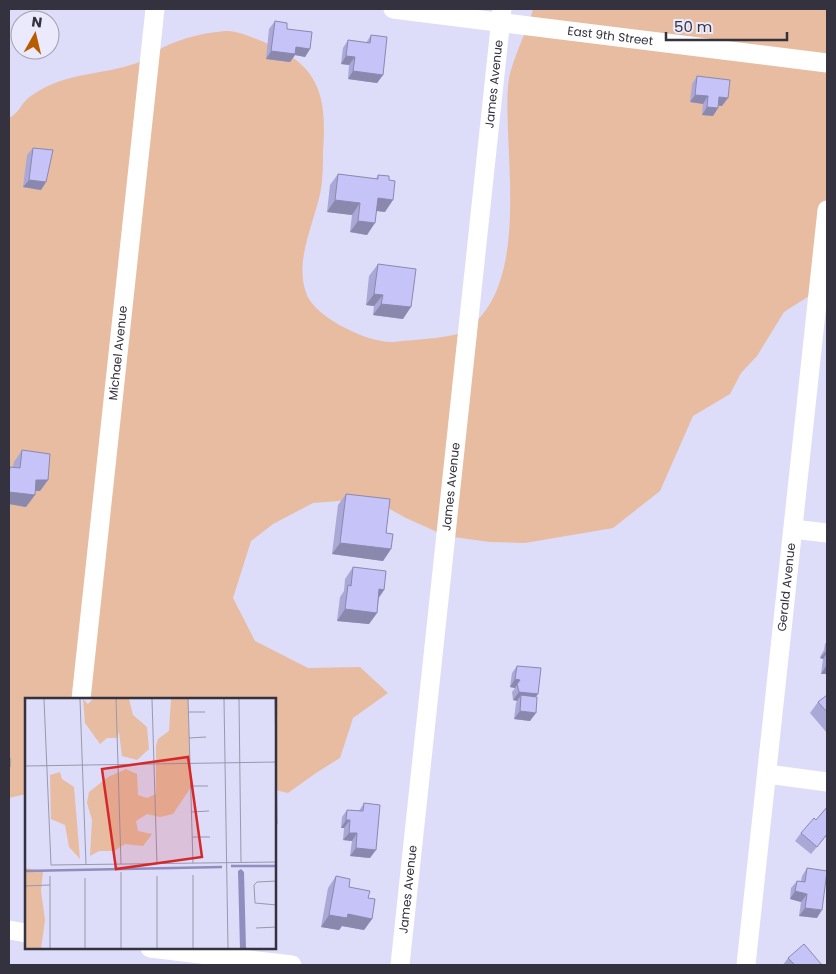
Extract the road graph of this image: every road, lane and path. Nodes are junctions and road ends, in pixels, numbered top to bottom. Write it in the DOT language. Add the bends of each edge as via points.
graph roads {
  1 [pos="155,9"];
  2 [pos="393,9"];
  3 [pos="502,16"];
  4 [pos="827,63"];
  5 [pos="827,210"];
  6 [pos="823,284"];
  7 [pos="793,529"];
  8 [pos="827,533"];
  9 [pos="81,698"];
  10 [pos="767,774"];
  11 [pos="827,782"];
  12 [pos="9,930"];
  13 [pos="25,932"];
  14 [pos="158,949"];
  15 [pos="292,965"];
  16 [pos="400,965"];
  17 [pos="746,965"];
  1 -- 9 [label="street, Michael Avenue"];
  2 -- 3 [label="street, East 9th Street"];
  3 -- 4 [label="street, East 9th Street"];
  3 -- 16 [label="street, James Avenue"];
  5 -- 6 [label="street, Gerald Avenue"];
  6 -- 7 [label="street, Gerald Avenue"];
  7 -- 8 [label="street"];
  7 -- 10 [label="street, Gerald Avenue"];
  10 -- 11 [label="street"];
  10 -- 17 [label="street, Gerald Avenue"];
  12 -- 13 [label="street"];
  14 -- 15 [label="street"];
}
